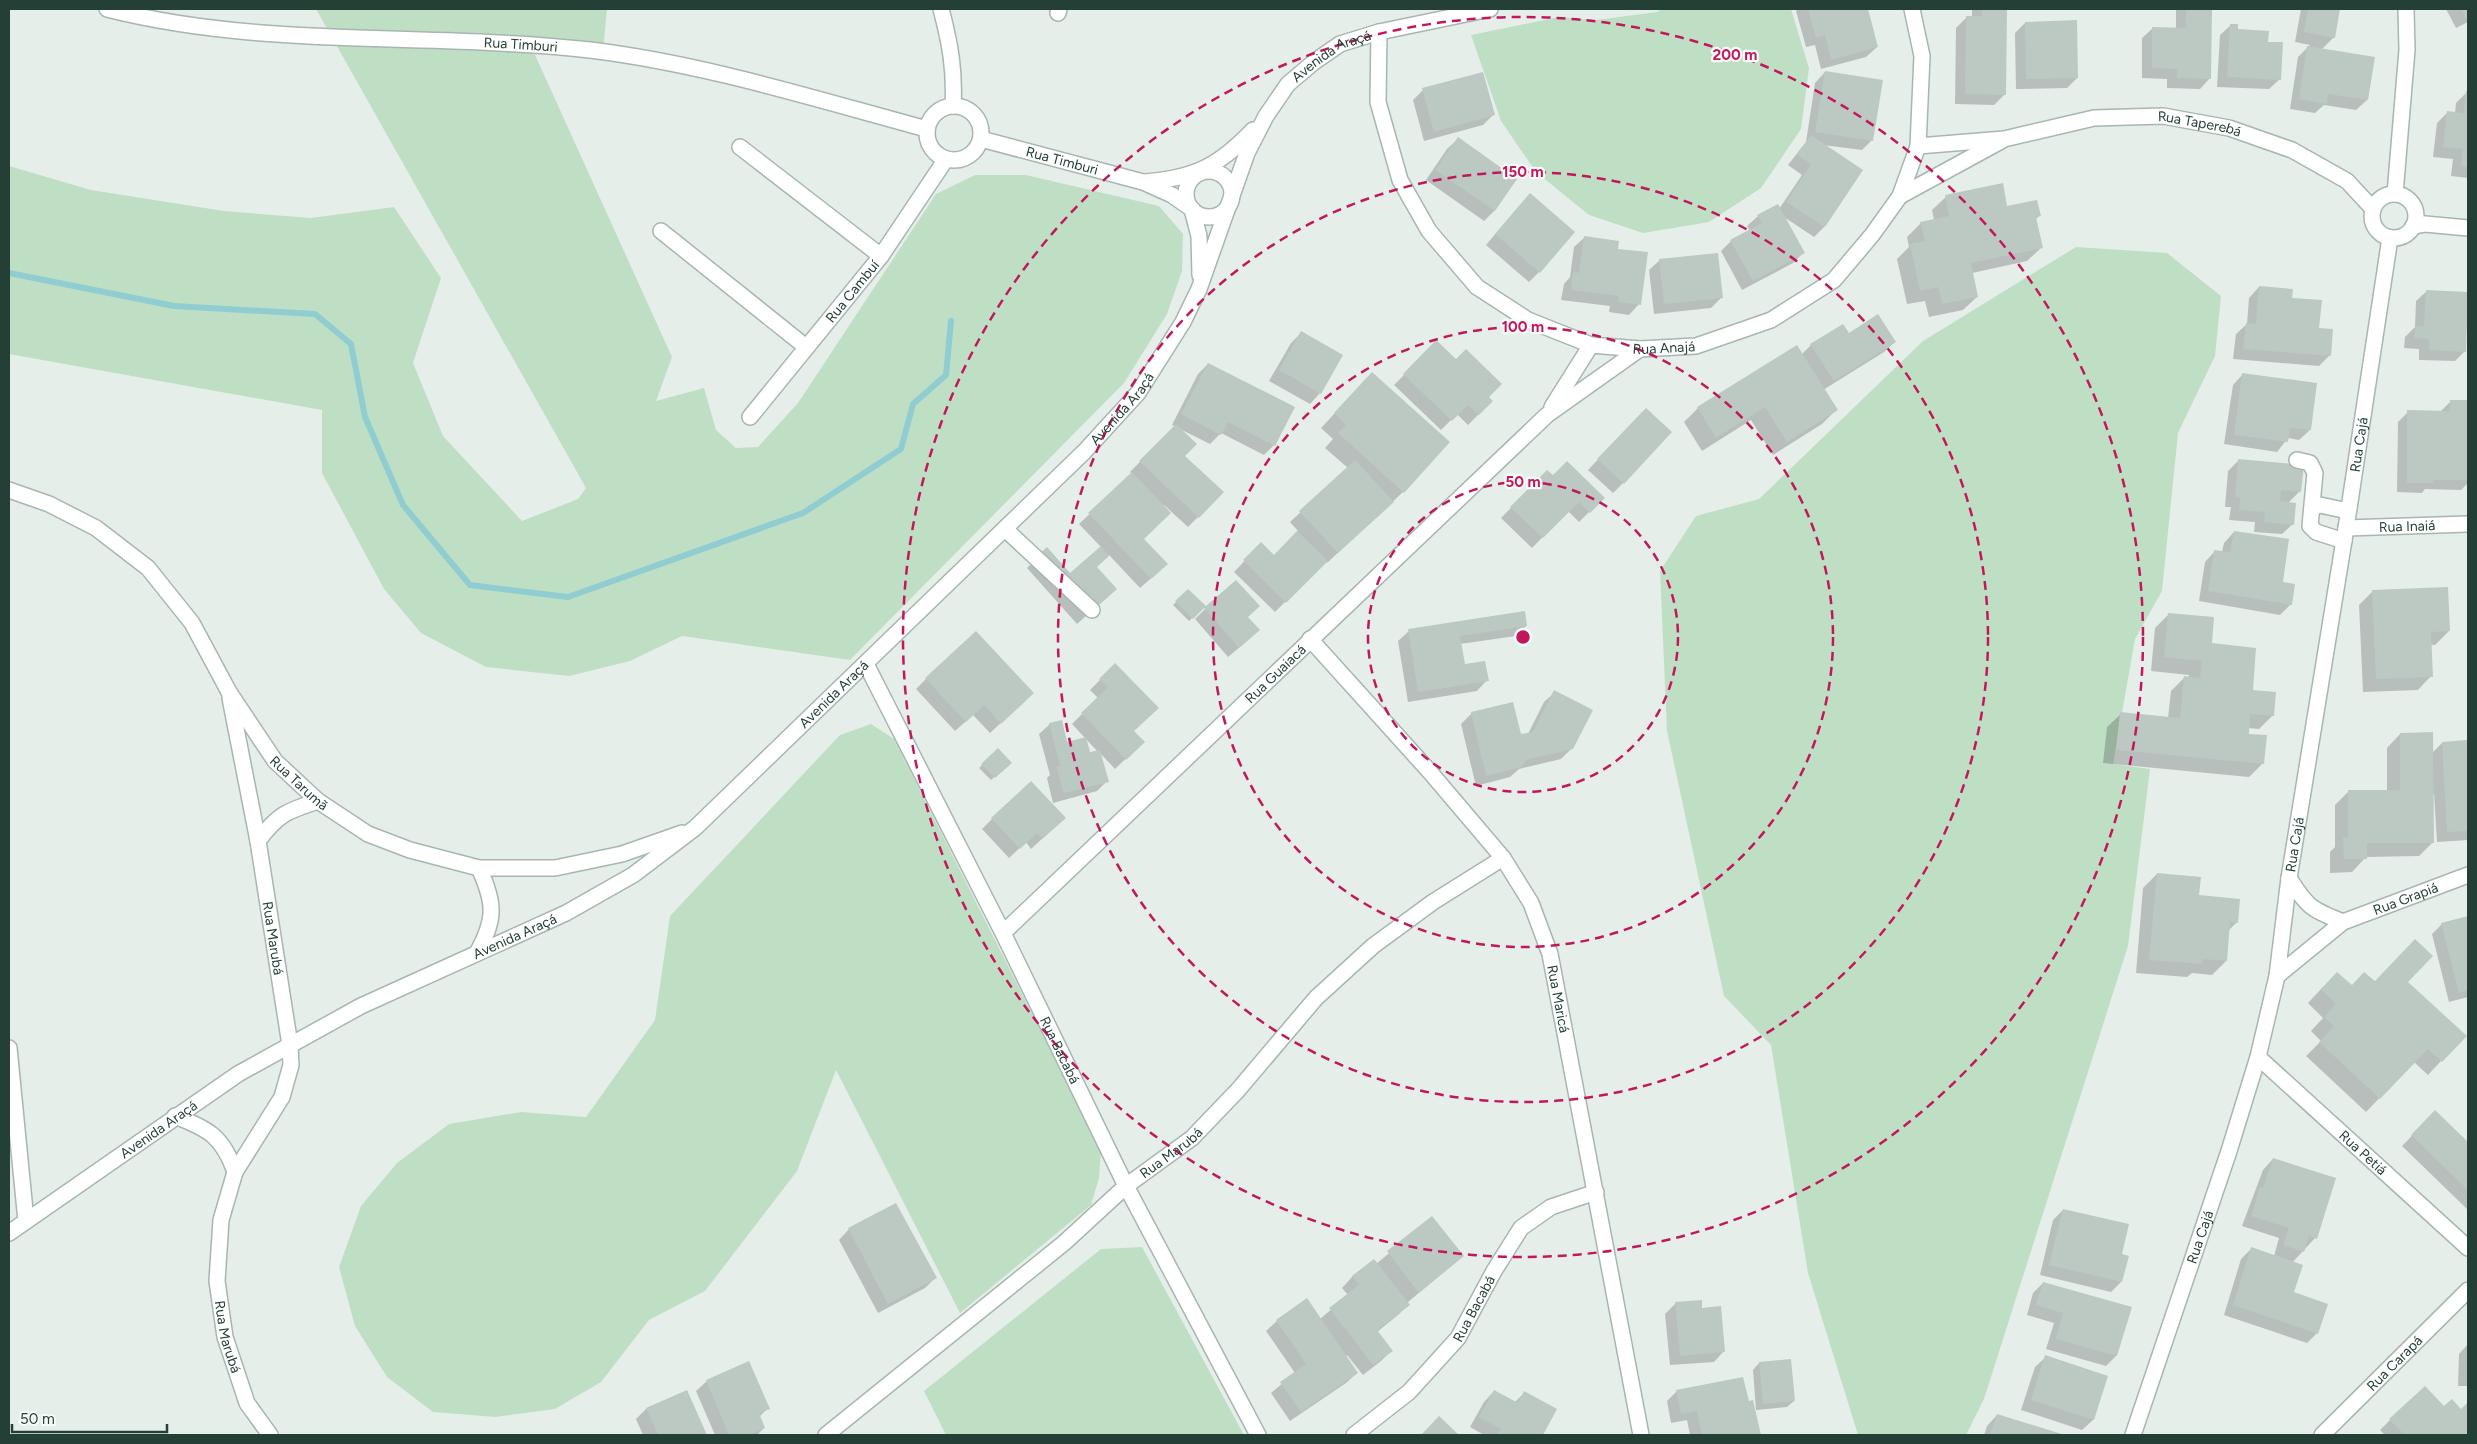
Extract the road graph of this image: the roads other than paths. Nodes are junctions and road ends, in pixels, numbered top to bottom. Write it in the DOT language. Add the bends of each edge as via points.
graph roads {
  1 [pos="108,9"];
  2 [pos="941,9"];
  3 [pos="1490,9"];
  4 [pos="1912,9"];
  5 [pos="2406,9"];
  6 [pos="1379,32"];
  7 [pos="953,106"];
  8 [pos="1266,116"];
  9 [pos="927,129"];
  10 [pos="2004,139"];
  11 [pos="981,140"];
  12 [pos="1918,146"];
  13 [pos="740,147"];
  14 [pos="946,159"];
  15 [pos="1203,171"];
  16 [pos="1143,182"];
  17 [pos="2395,194"];
  18 [pos="1900,196"];
  19 [pos="1231,202"];
  20 [pos="1192,209"];
  21 [pos="2373,209"];
  22 [pos="2414,226"];
  23 [pos="2468,228"];
  24 [pos="661,231"];
  25 [pos="2390,238"];
  26 [pos="880,256"];
  27 [pos="1199,289"];
  28 [pos="1591,345"];
  29 [pos="806,347"];
  30 [pos="1640,349"];
  31 [pos="1547,415"];
  32 [pos="750,417"];
  33 [pos="2297,460"];
  34 [pos="9,490"];
  35 [pos="2312,508"];
  36 [pos="2348,511"];
  37 [pos="2468,524"];
  38 [pos="1005,528"];
  39 [pos="2345,534"];
  40 [pos="1092,610"];
  41 [pos="1310,639"];
  42 [pos="866,664"];
  43 [pos="229,692"];
  44 [pos="318,801"];
  45 [pos="695,828"];
  46 [pos="258,841"];
  47 [pos="1503,858"];
  48 [pos="479,868"];
  49 [pos="2468,875"];
  50 [pos="2289,878"];
  51 [pos="2343,922"];
  52 [pos="1003,933"];
  53 [pos="477,953"];
  54 [pos="2277,976"];
  55 [pos="290,1044"];
  56 [pos="9,1048"];
  57 [pos="2258,1057"];
  58 [pos="175,1116"];
  59 [pos="236,1172"];
  60 [pos="1126,1186"];
  61 [pos="1596,1192"];
  62 [pos="26,1221"];
  63 [pos="9,1232"];
  64 [pos="2468,1248"];
  65 [pos="2468,1290"];
  66 [pos="270,1435"];
  67 [pos="826,1435"];
  68 [pos="1258,1435"];
  69 [pos="1354,1435"];
  70 [pos="1641,1435"];
  71 [pos="2133,1435"];
  72 [pos="2322,1435"];
  1 -- 9 [label="street, Rua Timburi" via="249,32 482,41 590,50 688,65"];
  2 -- 7 [label="street" via="954,73"];
  3 -- 6 [label="street, Avenida Araçá"];
  4 -- 12 [label="street, Rua Anajá" via="1922,56"];
  5 -- 17 [label="street" via="2407,50"];
  6 -- 8 [label="street, Avenida Araçá" via="1340,44 1314,62 1288,84"];
  6 -- 28 [label="street, Rua Anajá" via="1378,102 1400,180 1428,232 1477,287 1528,320"];
  7 -- 9 [label="street" via="936,113"];
  7 -- 11 [label="street" via="969,110 975,116 982,131"];
  8 -- 15 [label="street, Rua Timburi" via="1240,144"];
  8 -- 19 [label="street, Avenida Araçá" via="1247,153"];
  9 -- 14 [label="street" via="929,144"];
  10 -- 12 [label="street, Rua Taperebá"];
  10 -- 18 [label="street, Rua Taperebá"];
  10 -- 21 [label="street, Rua Taperebá" via="2094,118 2164,116 2229,128 2308,158 2347,181"];
  11 -- 14 [label="street" via="964,158"];
  11 -- 16 [label="street, Rua Timburi"];
  12 -- 18 [label="street, Rua Anajá"];
  13 -- 26 [label="street"];
  14 -- 26 [label="street, Rua Cambuí"];
  15 -- 16 [label="street, Rua Timburi" via="1176,180"];
  15 -- 19 [label="street" via="1216,171 1229,181"];
  15 -- 20 [label="street" via="1190,180 1187,187 1186,196"];
  16 -- 20 [label="street, Rua Timburi" via="1172,195"];
  17 -- 21 [label="street" via="2382,198"];
  17 -- 22 [label="street" via="2413,205"];
  18 -- 30 [label="street, Rua Anajá" via="1834,280 1771,320 1696,346"];
  19 -- 20 [label="street" via="1227,209 1214,216 1198,214"];
  19 -- 27 [label="street, Avenida Araçá"];
  20 -- 27 [label="street" via="1199,236"];
  21 -- 25 [label="street" via="2371,216 2376,230"];
  22 -- 23 [label="street"];
  22 -- 25 [label="street" via="2404,236"];
  24 -- 29 [label="street"];
  25 -- 36 [label="street, Rua Cajá"];
  26 -- 29 [label="street, Rua Cambuí"];
  27 -- 38 [label="street, Avenida Araçá" via="1183,322 1138,393 1084,452"];
  28 -- 30 [label="street, Rua Anajá"];
  28 -- 31 [label="street, Rua Guaiacá"];
  29 -- 32 [label="street, Rua Cambuí"];
  30 -- 31 [label="street, Rua Guaiacá"];
  31 -- 41 [label="street, Rua Guaiacá"];
  33 -- 35 [label="street" via="2310,463 2315,473"];
  34 -- 43 [label="street, Rua Tarumã" via="49,504 96,528 148,568 192,622"];
  35 -- 36 [label="street" via="2320,505"];
  35 -- 39 [label="street, Rua Inaiá" via="2310,526 2316,532"];
  36 -- 39 [label="street, Rua Cajá"];
  37 -- 39 [label="street, Rua Inaiá"];
  38 -- 40 [label="street"];
  38 -- 42 [label="street, Avenida Araçá"];
  39 -- 50 [label="street, Rua Cajá"];
  41 -- 47 [label="street, Rua Maricá"];
  41 -- 52 [label="street, Rua Guaiacá"];
  42 -- 45 [label="street, Avenida Araçá"];
  42 -- 52 [label="street, Rua Bacabá"];
  43 -- 44 [label="street, Rua Tarumã" via="275,761"];
  43 -- 46 [label="street, Rua Marubá"];
  44 -- 46 [label="street" via="294,808 273,821"];
  44 -- 48 [label="street, Rua Tarumã" via="368,834 410,850"];
  45 -- 48 [label="street, Rua Tarumã" via="622,854 555,868"];
  45 -- 53 [label="street, Avenida Araçá" via="633,875 583,904"];
  46 -- 55 [label="street, Rua Marubá"];
  47 -- 60 [label="street, Rua Marubá" via="1433,902 1373,946 1316,998 1238,1090 1192,1138"];
  47 -- 61 [label="street, Rua Maricá" via="1531,903 1550,954"];
  48 -- 53 [label="street" via="490,891 493,912 488,933"];
  49 -- 51 [label="street, Rua Grapiá"];
  50 -- 51 [label="street" via="2304,902"];
  50 -- 54 [label="street, Rua Cajá"];
  51 -- 54 [label="street, Rua Grapiá"];
  52 -- 60 [label="street, Rua Bacabá"];
  53 -- 55 [label="street, Avenida Araçá" via="361,1006"];
  54 -- 57 [label="street, Rua Cajá"];
  55 -- 58 [label="street, Avenida Araçá"];
  55 -- 59 [label="street, Rua Marubá" via="291,1065 282,1097"];
  56 -- 62 [label="street"];
  57 -- 64 [label="street, Rua Petiá"];
  57 -- 71 [label="street, Rua Cajá"];
  58 -- 59 [label="street" via="216,1135"];
  58 -- 62 [label="street, Avenida Araçá"];
  59 -- 66 [label="street, Rua Marubá" via="221,1220 217,1281 225,1337 247,1403"];
  60 -- 67 [label="street, Rua Marubá" via="1064,1242"];
  60 -- 68 [label="street, Rua Bacabá"];
  61 -- 69 [label="street, Rua Bacabá" via="1551,1207 1521,1228 1458,1338 1409,1392"];
  61 -- 70 [label="street, Rua Maricá"];
  62 -- 63 [label="street, Avenida Araçá"];
  65 -- 72 [label="street, Rua Carapá"];
}
